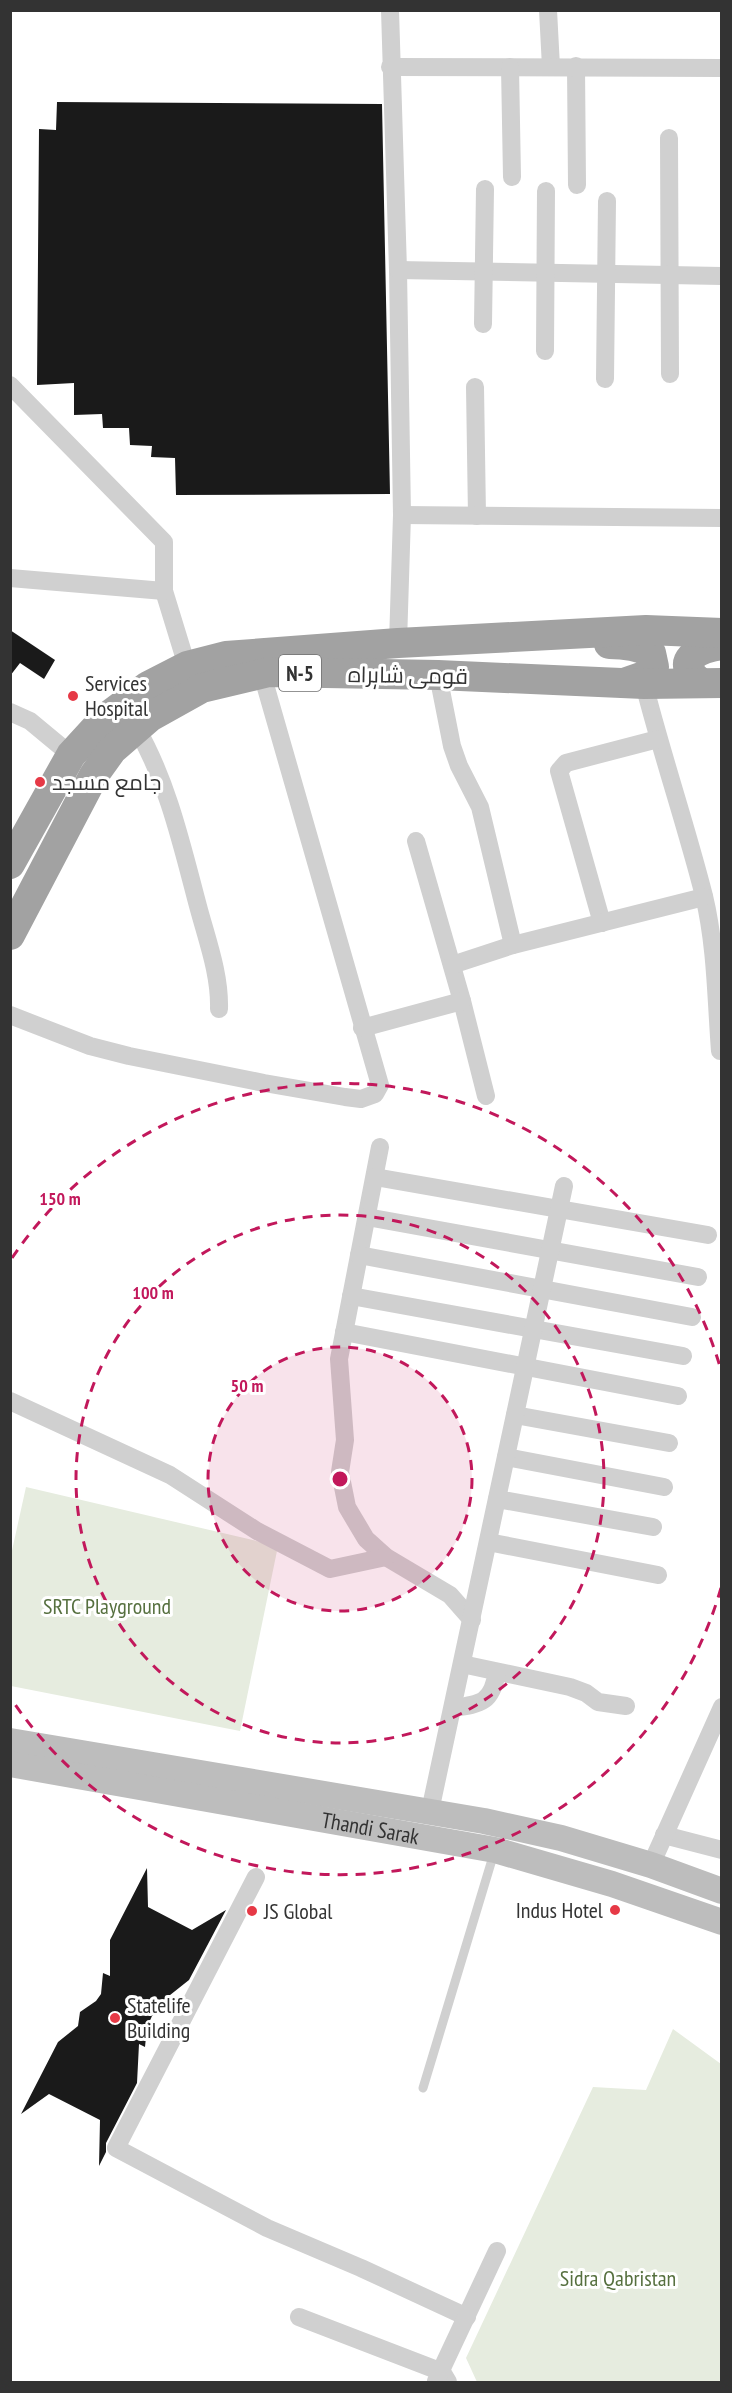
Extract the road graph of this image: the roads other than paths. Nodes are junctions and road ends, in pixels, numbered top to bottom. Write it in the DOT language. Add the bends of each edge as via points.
graph roads {
  1 [pos="390,10"];
  2 [pos="548,10"];
  3 [pos="576,66"];
  4 [pos="390,67"];
  5 [pos="510,67"];
  6 [pos="551,67"];
  7 [pos="722,68"];
  8 [pos="669,138"];
  9 [pos="512,177"];
  10 [pos="577,185"];
  11 [pos="484,189"];
  12 [pos="546,191"];
  13 [pos="608,201"];
  14 [pos="398,270"];
  15 [pos="484,272"];
  16 [pos="545,273"];
  17 [pos="607,274"];
  18 [pos="670,275"];
  19 [pos="722,276"];
  20 [pos="483,324"];
  21 [pos="545,351"];
  22 [pos="670,374"];
  23 [pos="605,379"];
  24 [pos="10,385"];
  25 [pos="475,387"];
  26 [pos="402,515"];
  27 [pos="477,516"];
  28 [pos="722,518"];
  29 [pos="10,578"];
  30 [pos="164,591"];
  31 [pos="722,633"];
  32 [pos="519,636"];
  33 [pos="398,643"];
  34 [pos="722,645"];
  35 [pos="187,666"];
  36 [pos="262,674"];
  37 [pos="438,675"];
  38 [pos="711,683"];
  39 [pos="633,684"];
  40 [pos="10,712"];
  41 [pos="121,730"];
  42 [pos="658,739"];
  43 [pos="71,755"];
  44 [pos="416,841"];
  45 [pos="10,864"];
  46 [pos="704,897"];
  47 [pos="602,922"];
  48 [pos="10,935"];
  49 [pos="513,945"];
  50 [pos="452,965"];
  51 [pos="462,1001"];
  52 [pos="219,1009"];
  53 [pos="10,1014"];
  54 [pos="362,1028"];
  55 [pos="720,1051"];
  56 [pos="486,1096"];
  57 [pos="380,1147"];
  58 [pos="375,1177"];
  59 [pos="564,1186"];
  60 [pos="559,1208"];
  61 [pos="367,1217"];
  62 [pos="708,1235"];
  63 [pos="550,1249"];
  64 [pos="359,1255"];
  65 [pos="698,1277"];
  66 [pos="542,1288"];
  67 [pos="351,1296"];
  68 [pos="692,1317"];
  69 [pos="533,1329"];
  70 [pos="344,1332"];
  71 [pos="683,1356"];
  72 [pos="526,1365"];
  73 [pos="678,1396"];
  74 [pos="10,1401"];
  75 [pos="515,1415"];
  76 [pos="669,1443"];
  77 [pos="506,1457"];
  78 [pos="664,1487"];
  79 [pos="497,1499"];
  80 [pos="653,1527"];
  81 [pos="488,1542"];
  82 [pos="386,1557"];
  83 [pos="658,1575"];
  84 [pos="472,1620"];
  85 [pos="462,1664"];
  86 [pos="497,1672"];
  87 [pos="626,1706"];
  88 [pos="722,1707"];
  89 [pos="453,1708"];
  90 [pos="10,1741"];
  91 [pos="10,1764"];
  92 [pos="430,1811"];
  93 [pos="664,1835"];
  94 [pos="722,1850"];
  95 [pos="495,1851"];
  96 [pos="651,1865"];
  97 [pos="256,1877"];
  98 [pos="722,1891"];
  99 [pos="722,1922"];
  100 [pos="423,2088"];
  101 [pos="497,2251"];
  102 [pos="299,2317"];
  103 [pos="467,2317"];
  104 [pos="442,2379"];
  1 -- 4 [label="street"];
  2 -- 6 [label="street"];
  3 -- 6 [label="street"];
  3 -- 7 [label="street"];
  3 -- 10 [label="street"];
  4 -- 5 [label="street"];
  4 -- 14 [label="street"];
  5 -- 6 [label="street"];
  5 -- 9 [label="street"];
  8 -- 18 [label="street"];
  11 -- 15 [label="street"];
  12 -- 16 [label="street"];
  13 -- 17 [label="street"];
  14 -- 15 [label="street"];
  14 -- 26 [label="street"];
  15 -- 16 [label="street"];
  15 -- 20 [label="street"];
  16 -- 17 [label="street"];
  16 -- 21 [label="street"];
  17 -- 18 [label="street"];
  17 -- 23 [label="street"];
  18 -- 19 [label="street"];
  18 -- 22 [label="street"];
  24 -- 30 [label="street" via="164,542"];
  25 -- 27 [label="street"];
  26 -- 27 [label="street"];
  26 -- 33 [label="street"];
  27 -- 28 [label="street"];
  29 -- 30 [label="street"];
  30 -- 35 [label="street"];
  31 -- 32 [label="highway, قومی شاہراہ / N-5" via="646,630"];
  32 -- 33 [label="highway, قومی شاہراہ / N-5"];
  32 -- 39 [label="highway" via="644,648 651,653 654,667"];
  33 -- 35 [label="highway, قومی شاہراہ / N-5" via="226,656"];
  34 -- 38 [label="highway" via="698,651 688,661 691,675"];
  35 -- 41 [label="highway, قومی شاہراہ / N-5" via="148,686"];
  36 -- 37 [label="highway, قومی شاہراہ / N-5"];
  36 -- 41 [label="highway, قومی شاہراہ / N-5" via="202,688"];
  36 -- 54 [label="street"];
  37 -- 39 [label="highway, قومی شاہراہ / N-5"];
  37 -- 49 [label="street" via="452,747 480,807"];
  38 -- 39 [label="highway, قومی شاہراہ / N-5"];
  39 -- 42 [label="street"];
  40 -- 43 [label="street" via="30,721"];
  41 -- 43 [label="highway, قومی شاہراہ / N-5"];
  41 -- 48 [label="highway, قومی شاہراہ / N-5"];
  41 -- 52 [label="street" via="152,755 178,832 217,975"];
  42 -- 46 [label="street"];
  42 -- 47 [label="street" via="566,763 559,771"];
  43 -- 45 [label="highway, قومی شاہراہ / N-5"];
  44 -- 50 [label="street"];
  46 -- 47 [label="street"];
  46 -- 55 [label="street" via="713,947"];
  47 -- 49 [label="street"];
  49 -- 50 [label="street"];
  50 -- 51 [label="street"];
  51 -- 54 [label="street"];
  51 -- 56 [label="street"];
  53 -- 54 [label="street" via="90,1046 129,1056 361,1099 375,1094 380,1085"];
  57 -- 58 [label="street"];
  58 -- 60 [label="street"];
  58 -- 61 [label="street"];
  59 -- 60 [label="street"];
  60 -- 62 [label="street"];
  60 -- 63 [label="street"];
  61 -- 63 [label="street"];
  61 -- 64 [label="street"];
  63 -- 65 [label="street"];
  63 -- 66 [label="street"];
  64 -- 66 [label="street"];
  64 -- 67 [label="street"];
  66 -- 68 [label="street"];
  66 -- 69 [label="street"];
  67 -- 69 [label="street"];
  67 -- 70 [label="street"];
  69 -- 71 [label="street"];
  69 -- 72 [label="street"];
  70 -- 72 [label="street"];
  70 -- 82 [label="street" via="339,1359 345,1440 340,1472 347,1508 366,1539"];
  72 -- 73 [label="street"];
  72 -- 75 [label="street"];
  74 -- 82 [label="street" via="170,1475 257,1531 330,1569"];
  75 -- 76 [label="street"];
  75 -- 77 [label="street"];
  77 -- 78 [label="street"];
  77 -- 79 [label="street"];
  79 -- 80 [label="street"];
  79 -- 81 [label="street"];
  81 -- 83 [label="street"];
  81 -- 84 [label="street"];
  82 -- 84 [label="street" via="450,1595"];
  84 -- 85 [label="street"];
  85 -- 86 [label="street"];
  85 -- 89 [label="street"];
  86 -- 87 [label="street" via="570,1687 598,1702"];
  86 -- 89 [label="street" via="495,1689 489,1697"];
  88 -- 93 [label="street"];
  89 -- 92 [label="street"];
  90 -- 92 [label="main road, Thandi Sarak"];
  91 -- 95 [label="main road, Thandi Sarak"];
  92 -- 96 [label="main road, Thandi Sarak" via="561,1838"];
  93 -- 94 [label="street"];
  93 -- 96 [label="street"];
  95 -- 99 [label="main road, Thandi Sarak" via="612,1884"];
  95 -- 100 [label="lane"];
  96 -- 98 [label="main road, Thandi Sarak"];
  97 -- 103 [label="street" via="116,2148 267,2228"];
  101 -- 103 [label="street"];
  102 -- 104 [label="street"];
  103 -- 104 [label="street"];
}
